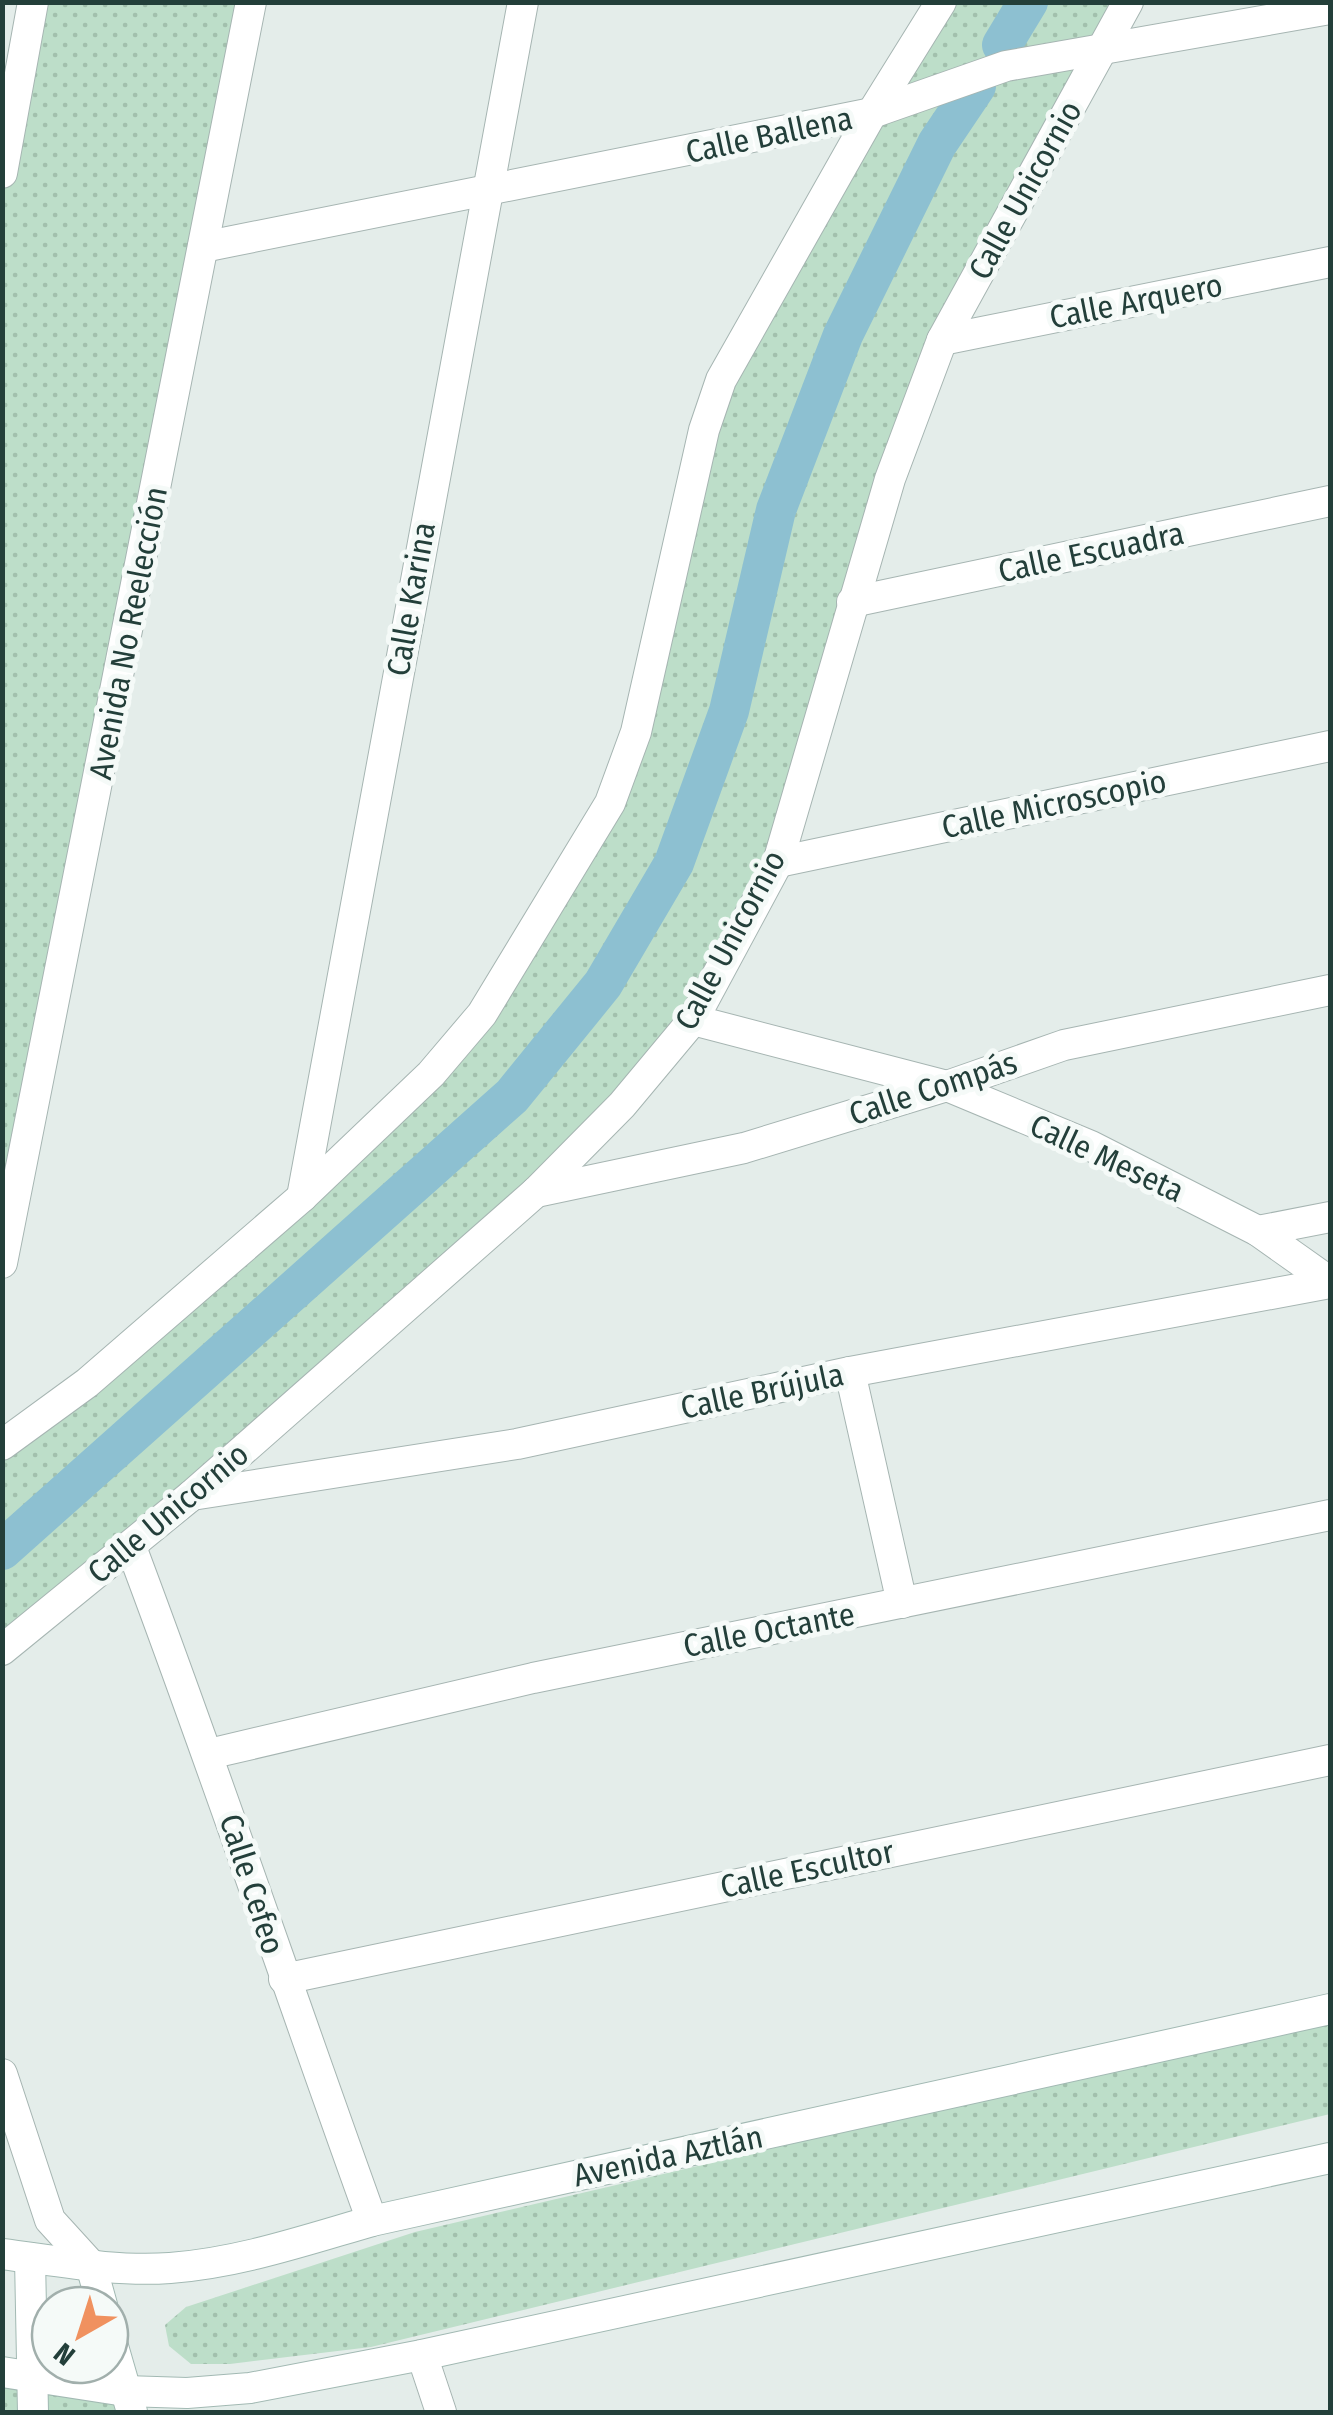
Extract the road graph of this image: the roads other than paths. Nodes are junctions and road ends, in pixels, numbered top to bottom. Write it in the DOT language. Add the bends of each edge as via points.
graph roads {
  1 [pos="34,2"];
  2 [pos="250,2"];
  3 [pos="523,2"];
  4 [pos="941,2"];
  5 [pos="1128,2"];
  6 [pos="1330,9"];
  7 [pos="1102,50"];
  8 [pos="872,114"];
  9 [pos="2,173"];
  10 [pos="485,192"];
  11 [pos="203,247"];
  12 [pos="1330,262"];
  13 [pos="942,340"];
  14 [pos="1330,501"];
  15 [pos="852,602"];
  16 [pos="1330,746"];
  17 [pos="778,862"];
  18 [pos="1330,990"];
  19 [pos="693,1020"];
  20 [pos="947,1086"];
  21 [pos="536,1192"];
  22 [pos="302,1197"];
  23 [pos="1330,1218"];
  24 [pos="1258,1231"];
  25 [pos="2,1263"];
  26 [pos="1330,1283"];
  27 [pos="850,1372"];
  28 [pos="2,1445"];
  29 [pos="192,1495"];
  30 [pos="1330,1515"];
  31 [pos="131,1547"];
  32 [pos="902,1603"];
  33 [pos="2,1650"];
  34 [pos="209,1754"];
  35 [pos="1330,1760"];
  36 [pos="284,1979"];
  37 [pos="1330,2009"];
  38 [pos="2,2074"];
  39 [pos="1330,2158"];
  40 [pos="50,2220"];
  41 [pos="372,2222"];
  42 [pos="16,2256"];
  43 [pos="91,2266"];
  44 [pos="96,2285"];
  45 [pos="422,2355"];
  46 [pos="18,2374"];
  47 [pos="128,2402"];
  48 [pos="33,2412"];
  49 [pos="441,2412"];
  1 -- 9 [label="street"];
  2 -- 11 [label="street, Avenida No Reelección"];
  3 -- 10 [label="street, Calle Karina"];
  4 -- 8 [label="street"];
  5 -- 7 [label="street, Calle Unicornio"];
  6 -- 7 [label="street, Calle Ballena"];
  7 -- 8 [label="street, Calle Ballena" via="1006,66"];
  7 -- 13 [label="street, Calle Unicornio"];
  8 -- 10 [label="street, Calle Ballena"];
  8 -- 22 [label="street" via="721,380 636,732 610,803 482,1014 431,1074"];
  10 -- 11 [label="street, Calle Ballena"];
  10 -- 22 [label="street, Calle Karina"];
  11 -- 25 [label="street, Avenida No Reelección"];
  12 -- 13 [label="street, Calle Arquero"];
  13 -- 15 [label="street, Calle Unicornio"];
  14 -- 15 [label="street, Calle Escuadra"];
  15 -- 17 [label="street, Calle Unicornio"];
  16 -- 17 [label="street, Calle Microscopio"];
  17 -- 19 [label="street, Calle Unicornio"];
  18 -- 20 [label="street, Calle Compás" via="1064,1044"];
  19 -- 20 [label="street, Calle Meseta"];
  19 -- 21 [label="street, Calle Unicornio"];
  20 -- 21 [label="street, Calle Compás" via="744,1148"];
  20 -- 24 [label="street, Calle Meseta" via="1091,1146"];
  21 -- 29 [label="street, Calle Unicornio"];
  22 -- 28 [label="street" via="87,1383"];
  23 -- 24 [label="street"];
  24 -- 26 [label="street, Calle Meseta"];
  26 -- 27 [label="street, Calle Brújula"];
  27 -- 29 [label="street, Calle Brújula" via="518,1444"];
  27 -- 32 [label="street"];
  29 -- 31 [label="street, Calle Unicornio"];
  30 -- 32 [label="street, Calle Octante"];
  31 -- 33 [label="street, Calle Unicornio"];
  31 -- 34 [label="street, Calle Cefeo"];
  32 -- 34 [label="street, Calle Octante" via="533,1678"];
  34 -- 36 [label="street, Calle Cefeo"];
  35 -- 36 [label="street, Calle Escultor"];
  36 -- 41 [label="street, Calle Cefeo"];
  37 -- 41 [label="street, Avenida Aztlán"];
  38 -- 40 [label="street"];
  39 -- 45 [label="street"];
  40 -- 42 [label="street"];
  40 -- 43 [label="street"];
  41 -- 43 [label="street, Avenida Aztlán" via="205,2263"];
  42 -- 43 [label="street, Avenida Aztlán"];
  42 -- 46 [label="street"];
  43 -- 44 [label="street"];
  45 -- 47 [label="street" via="250,2388"];
  45 -- 49 [label="street"];
  46 -- 47 [label="street"];
  46 -- 48 [label="street"];
}
